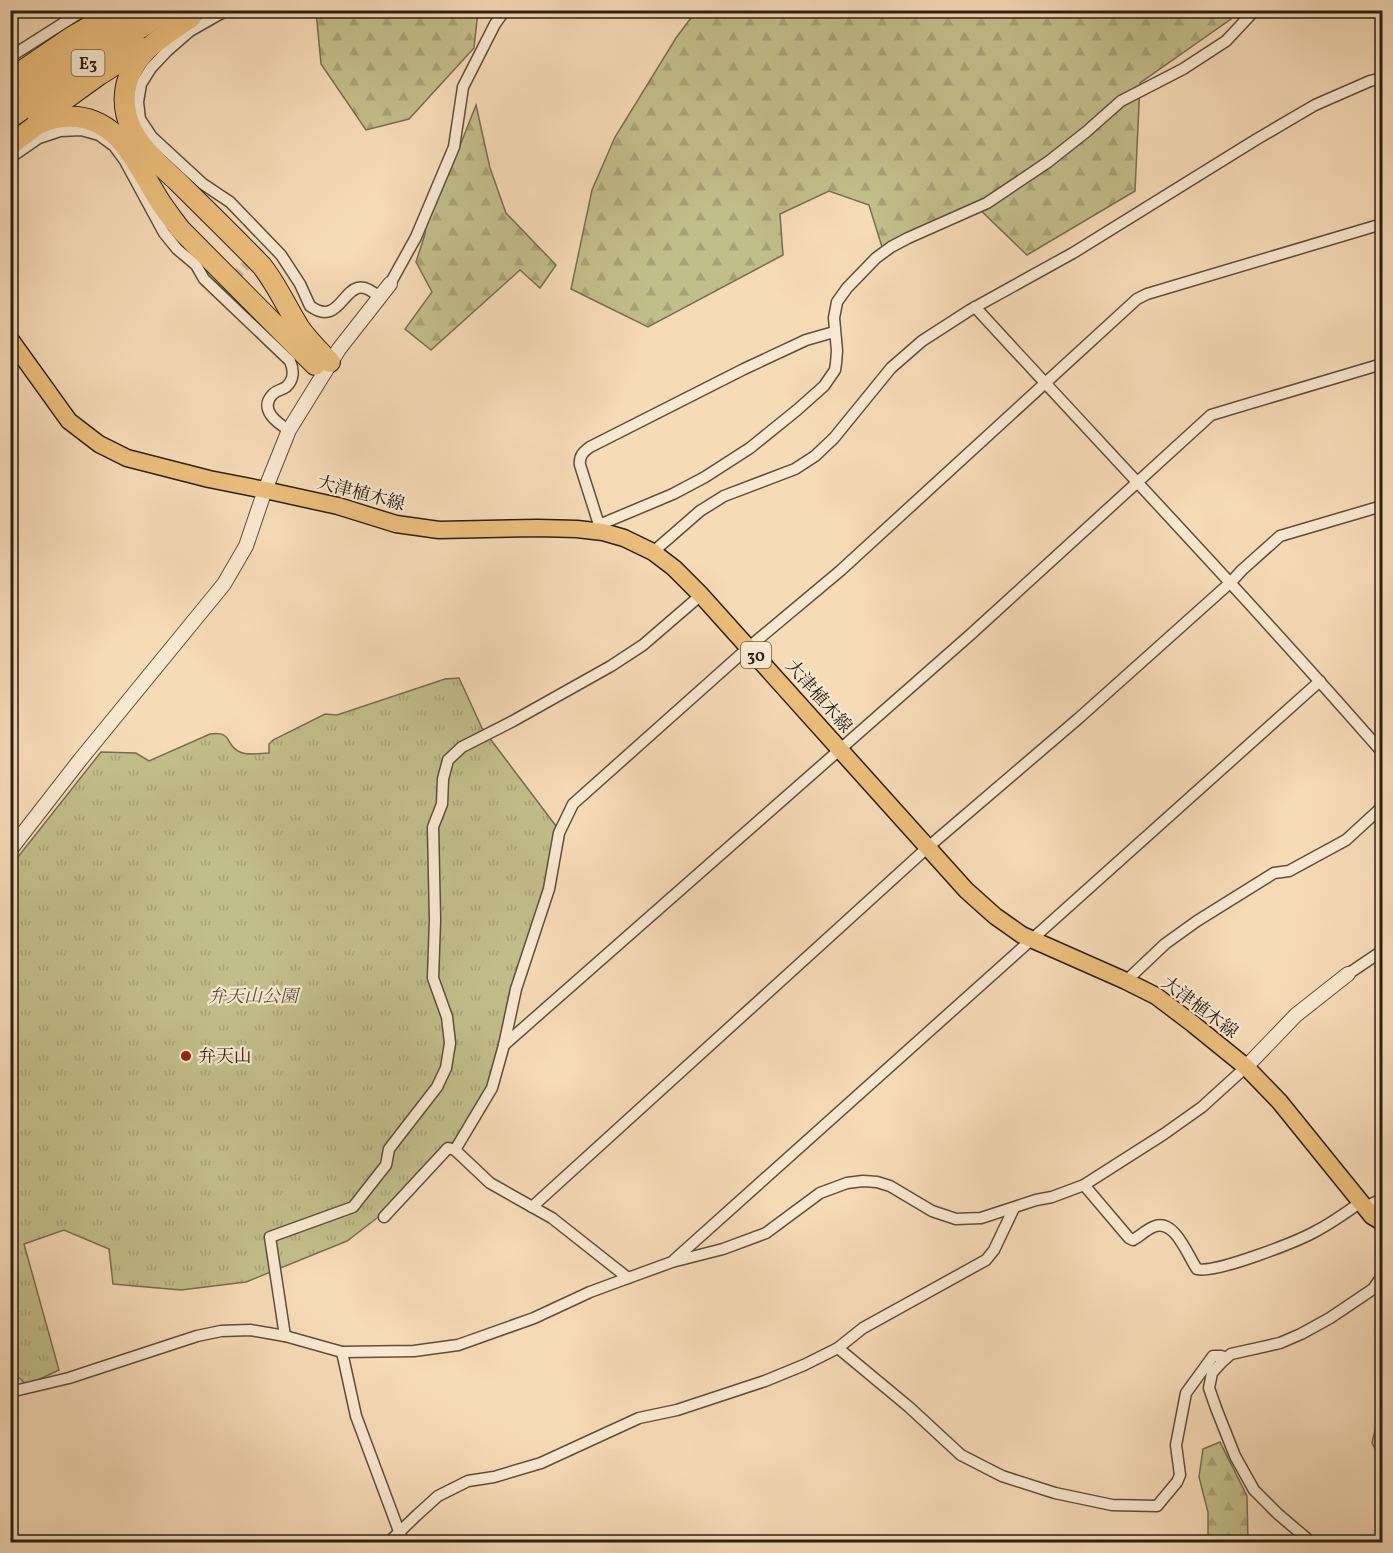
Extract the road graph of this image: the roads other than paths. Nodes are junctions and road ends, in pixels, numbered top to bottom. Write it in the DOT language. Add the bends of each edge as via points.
graph roads {
  1 [pos="84,10"];
  2 [pos="118,10"];
  3 [pos="138,10"];
  4 [pos="167,10"];
  5 [pos="227,10"];
  6 [pos="505,10"];
  7 [pos="1254,10"];
  8 [pos="195,14"];
  9 [pos="10,57"];
  10 [pos="1383,78"];
  11 [pos="10,79"];
  12 [pos="10,98"];
  13 [pos="10,118"];
  14 [pos="10,138"];
  15 [pos="10,146"];
  16 [pos="10,158"];
  17 [pos="1383,224"];
  18 [pos="390,284"];
  19 [pos="380,298"];
  20 [pos="975,308"];
  21 [pos="834,332"];
  22 [pos="10,339"];
  23 [pos="1383,364"];
  24 [pos="327,368"];
  25 [pos="1044,383"];
  26 [pos="289,430"];
  27 [pos="1137,483"];
  28 [pos="265,490"];
  29 [pos="1383,506"];
  30 [pos="600,528"];
  31 [pos="653,552"];
  32 [pos="1231,582"];
  33 [pos="701,595"];
  34 [pos="749,647"];
  35 [pos="1320,681"];
  36 [pos="840,750"];
  37 [pos="1383,752"];
  38 [pos="1383,807"];
  39 [pos="927,848"];
  40 [pos="10,850"];
  41 [pos="1031,938"];
  42 [pos="1383,951"];
  43 [pos="1348,974"];
  44 [pos="1126,981"];
  45 [pos="504,1045"];
  46 [pos="1246,1067"];
  47 [pos="455,1150"];
  48 [pos="1084,1185"];
  49 [pos="1383,1199"];
  50 [pos="1363,1205"];
  51 [pos="532,1207"];
  52 [pos="1014,1208"];
  53 [pos="384,1217"];
  54 [pos="1383,1222"];
  55 [pos="672,1262"];
  56 [pos="1383,1276"];
  57 [pos="628,1278"];
  58 [pos="285,1336"];
  59 [pos="838,1348"];
  60 [pos="342,1352"];
  61 [pos="1226,1358"];
  62 [pos="10,1392"];
  63 [pos="401,1538"];
  64 [pos="389,1542"];
  65 [pos="1311,1542"];
  1 -- 9 [label="street"];
  2 -- 11 [label="highway"];
  3 -- 12 [label="highway, E3"];
  4 -- 13 [label="highway, E3"];
  5 -- 19 [label="street" via="190,32 151,68 141,84 140,119 152,137 203,184 230,202 266,245 281,255 315,310 336,308 348,293 361,288 372,290"];
  6 -- 18 [label="street" via="463,87 454,147 416,237"];
  7 -- 21 [label="street" via="1226,41 1190,66 1121,101 1047,162 987,202 908,238 876,258 837,303"];
  8 -- 14 [label="highway"];
  8 -- 24 [label="highway" via="150,47 133,67 125,90 131,129 148,152 262,266"];
  10 -- 20 [label="street" via="1315,105 1073,253"];
  15 -- 24 [label="highway" via="51,119 83,118 103,125 132,153 180,229"];
  16 -- 26 [label="street" via="39,138 60,131 81,130 99,135 114,146 177,249 290,361 290,382 273,394 268,406 272,418"];
  17 -- 25 [label="street" via="1147,294"];
  18 -- 19 [label="street"];
  19 -- 24 [label="street"];
  20 -- 25 [label="street"];
  20 -- 31 [label="street" via="906,354 815,456 795,469 724,496 700,511"];
  21 -- 30 [label="street" via="835,370 824,386 797,410 750,448 690,486"];
  21 -- 30 [label="street" via="754,364 584,452 579,461"];
  22 -- 28 [label="main road, 大津植木線 / 30" via="69,421 99,444 127,458"];
  23 -- 27 [label="street" via="1211,415"];
  24 -- 26 [label="street"];
  25 -- 27 [label="street"];
  25 -- 34 [label="street" via="840,571"];
  26 -- 28 [label="street"];
  27 -- 32 [label="street"];
  27 -- 36 [label="street"];
  28 -- 30 [label="main road, 大津植木線 / 30" via="396,524 439,530"];
  28 -- 40 [label="street" via="246,546 224,584"];
  29 -- 32 [label="street" via="1280,536"];
  30 -- 31 [label="main road, 大津植木線 / 30"];
  31 -- 33 [label="main road, 大津植木線 / 30"];
  32 -- 35 [label="street"];
  32 -- 39 [label="street"];
  33 -- 34 [label="main road, 大津植木線 / 30"];
  33 -- 58 [label="street" via="643,645 611,666 462,747 447,760 442,804 433,827 434,978 447,1017 450,1042 446,1068 437,1087 389,1149 386,1165 353,1207 270,1238"];
  34 -- 36 [label="main road, 大津植木線 / 30"];
  34 -- 45 [label="street" via="573,804 559,833 549,889 516,989"];
  35 -- 37 [label="street"];
  35 -- 41 [label="street"];
  36 -- 39 [label="main road, 大津植木線 / 30"];
  36 -- 45 [label="street"];
  38 -- 44 [label="street" via="1346,840 1289,871 1274,873 1197,921 1165,944"];
  39 -- 41 [label="main road, 大津植木線 / 30" via="995,916"];
  39 -- 51 [label="street"];
  41 -- 44 [label="main road, 大津植木線 / 30"];
  41 -- 55 [label="street"];
  42 -- 43 [label="street"];
  43 -- 46 [label="street" via="1296,1015"];
  44 -- 46 [label="main road, 大津植木線 / 30" via="1156,996"];
  45 -- 47 [label="street" via="492,1088"];
  46 -- 48 [label="street" via="1202,1107"];
  46 -- 50 [label="main road, 大津植木線 / 30" via="1279,1101"];
  47 -- 51 [label="street" via="490,1184"];
  47 -- 53 [label="street" via="448,1148"];
  48 -- 50 [label="street" via="1129,1238 1133,1240 1155,1226 1169,1228 1197,1269 1203,1271 1308,1235"];
  48 -- 52 [label="street"];
  49 -- 50 [label="street"];
  50 -- 54 [label="main road, 大津植木線 / 30"];
  51 -- 57 [label="street" via="552,1218"];
  52 -- 55 [label="street" via="981,1218 956,1220 890,1186 863,1181 847,1183 820,1193 766,1233"];
  52 -- 59 [label="street" via="986,1260 863,1328"];
  55 -- 57 [label="street"];
  56 -- 61 [label="street" via="1373,1289 1301,1334"];
  57 -- 60 [label="street" via="458,1345 414,1351"];
  58 -- 60 [label="street"];
  58 -- 62 [label="street" via="250,1330 221,1331"];
  59 -- 61 [label="street" via="961,1455 1002,1476 1055,1492 1112,1505 1137,1506 1157,1506 1177,1482 1180,1475 1176,1444 1186,1393 1213,1356"];
  59 -- 63 [label="street" via="765,1381 677,1410 639,1418 541,1463 468,1481 438,1496 417,1515"];
  60 -- 63 [label="street" via="356,1416"];
  61 -- 65 [label="street" via="1212,1373 1209,1388 1235,1456 1254,1490"];
  63 -- 64 [label="street"];
}
